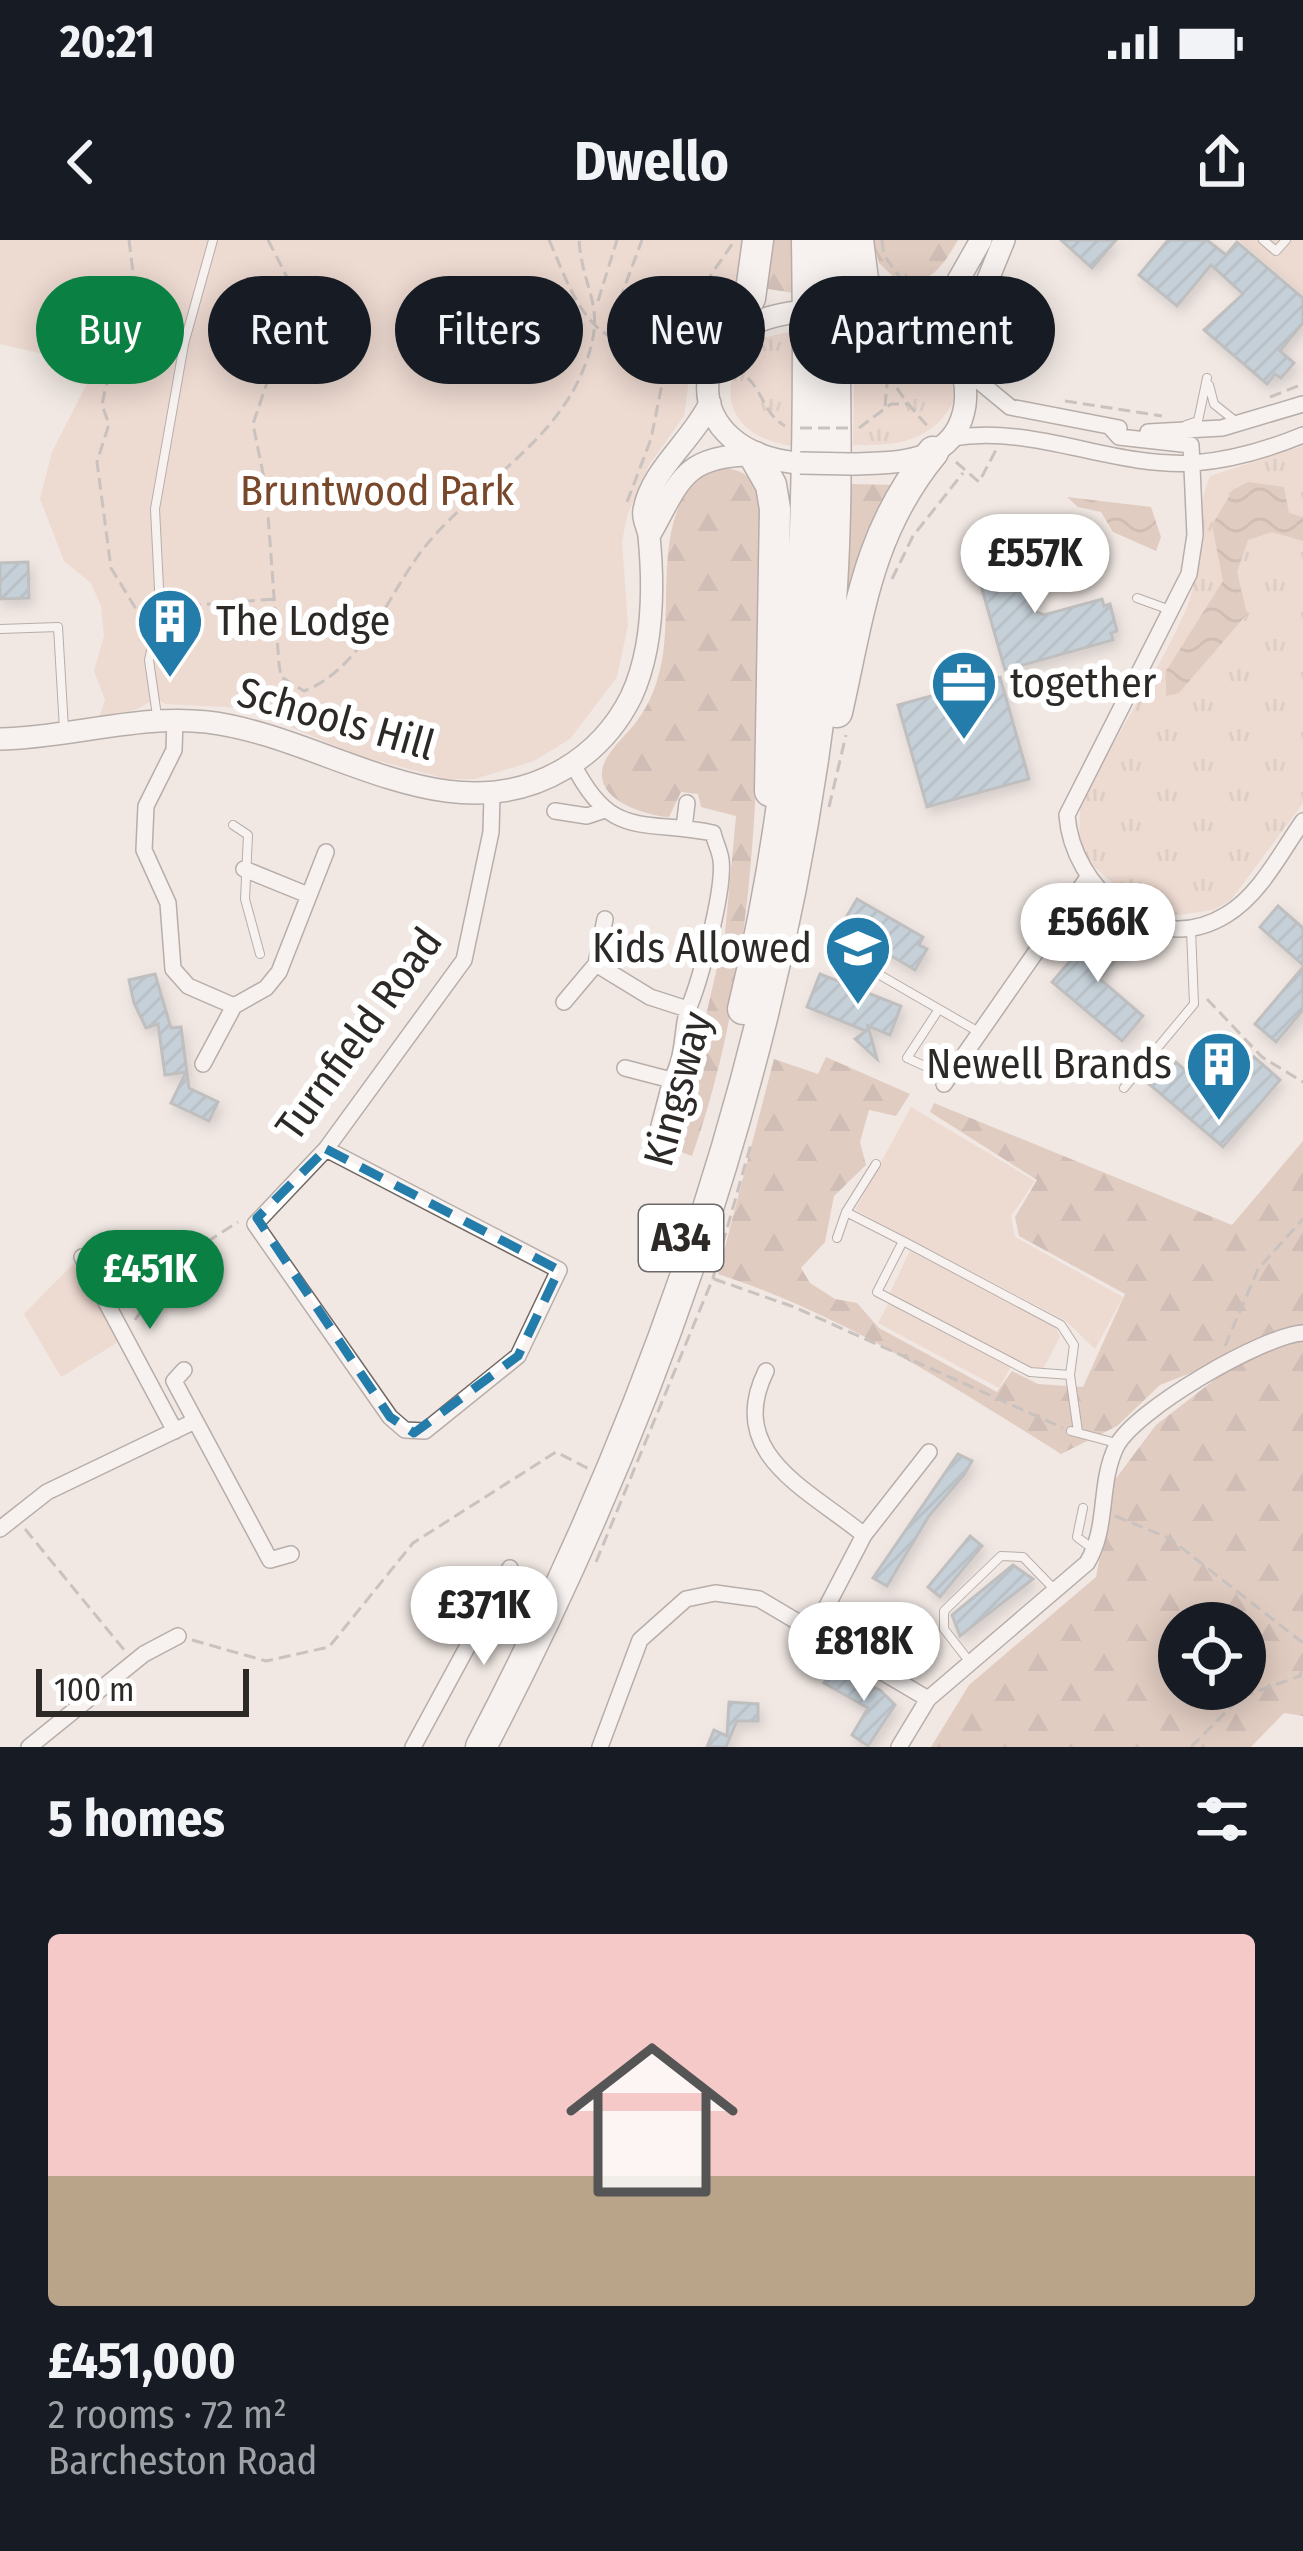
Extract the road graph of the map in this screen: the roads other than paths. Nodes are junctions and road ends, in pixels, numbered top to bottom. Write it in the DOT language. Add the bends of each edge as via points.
graph roads {
  1 [pos="213,240"];
  2 [pos="758,240"];
  3 [pos="807,240"];
  4 [pos="833,240"];
  5 [pos="858,240"];
  6 [pos="982,240"];
  7 [pos="1004,240"];
  8 [pos="1263,240"];
  9 [pos="1286,240"];
  10 [pos="753,276"];
  11 [pos="862,276"];
  12 [pos="961,276"];
  13 [pos="988,276"];
  14 [pos="711,384"];
  15 [pos="963,384"];
  16 [pos="980,384"];
  17 [pos="710,403"];
  18 [pos="1303,404"];
  19 [pos="1247,422"];
  20 [pos="1164,424"];
  21 [pos="1110,427"];
  22 [pos="1303,434"];
  23 [pos="942,445"];
  24 [pos="753,456"];
  25 [pos="1191,463"];
  26 [pos="649,536"];
  27 [pos="1137,598"];
  28 [pos="1172,610"];
  29 [pos="0,629"];
  30 [pos="1092,690"];
  31 [pos="1127,698"];
  32 [pos="808,700"];
  33 [pos="166,720"];
  34 [pos="64,736"];
  35 [pos="0,739"];
  36 [pos="573,764"];
  37 [pos="492,796"];
  38 [pos="687,802"];
  39 [pos="555,811"];
  40 [pos="602,811"];
  41 [pos="1303,821"];
  42 [pos="233,825"];
  43 [pos="684,827"];
  44 [pos="326,852"];
  45 [pos="786,854"];
  46 [pos="247,869"];
  47 [pos="1086,880"];
  48 [pos="308,895"];
  49 [pos="605,919"];
  50 [pos="1191,928"];
  51 [pos="833,948"];
  52 [pos="260,954"];
  53 [pos="596,964"];
  54 [pos="1005,990"];
  55 [pos="1020,1000"];
  56 [pos="564,1003"];
  57 [pos="234,1006"];
  58 [pos="687,1009"];
  59 [pos="940,1009"];
  60 [pos="979,1032"];
  61 [pos="202,1064"];
  62 [pos="625,1067"];
  63 [pos="671,1080"];
  64 [pos="946,1080"];
  65 [pos="1124,1088"];
  66 [pos="656,1137"];
  67 [pos="326,1149"];
  68 [pos="875,1164"];
  69 [pos="846,1212"];
  70 [pos="837,1238"];
  71 [pos="903,1241"];
  72 [pos="82,1257"];
  73 [pos="1303,1333"];
  74 [pos="184,1370"];
  75 [pos="766,1371"];
  76 [pos="1070,1376"];
  77 [pos="195,1421"];
  78 [pos="175,1431"];
  79 [pos="1117,1444"];
  80 [pos="928,1452"];
  81 [pos="1083,1508"];
  82 [pos="0,1529"];
  83 [pos="864,1535"];
  84 [pos="1095,1550"];
  85 [pos="291,1554"];
  86 [pos="511,1568"];
  87 [pos="1057,1592"];
  88 [pos="815,1629"];
  89 [pos="178,1636"];
  90 [pos="969,1661"];
  91 [pos="928,1699"];
  92 [pos="28,1747"];
  93 [pos="413,1747"];
  94 [pos="462,1747"];
  95 [pos="481,1747"];
  96 [pos="600,1747"];
  97 [pos="899,1747"];
  1 -- 33 [label="lane" via="184,344 155,509 160,608 149,660"];
  2 -- 10 [label="highway"];
  3 -- 32 [label="highway, A34"];
  4 -- 32 [label="highway, A34" via="832,585"];
  5 -- 11 [label="highway"];
  6 -- 12 [label="street"];
  7 -- 13 [label="street"];
  8 -- 9 [label="lane" via="1276,251"];
  14 -- 17 [label="street, Schools Hill"];
  15 -- 23 [label="street" via="964,413"];
  16 -- 21 [label="street" via="1010,407"];
  17 -- 24 [label="street" via="722,429"];
  17 -- 26 [label="street, Schools Hill" via="647,501"];
  18 -- 19 [label="street"];
  19 -- 20 [label="street"];
  19 -- 20 [label="lane" via="1214,404 1207,378 1198,421"];
  20 -- 21 [label="street"];
  21 -- 25 [label="street" via="1119,437 1191,445"];
  22 -- 25 [label="street"];
  23 -- 24 [label="street, bridge" via="851,464"];
  23 -- 25 [label="street" via="985,432"];
  23 -- 45 [label="highway" via="906,484 879,534 824,772"];
  24 -- 26 [label="street, Schools Hill" via="714,458 690,470"];
  24 -- 45 [label="highway" via="775,509 768,764"];
  25 -- 28 [label="street" via="1195,535"];
  26 -- 36 [label="street, Schools Hill" via="639,678 605,736"];
  27 -- 28 [label="lane"];
  28 -- 31 [label="street"];
  29 -- 34 [label="lane" via="58,627"];
  30 -- 31 [label="lane"];
  31 -- 47 [label="street" via="1066,815 1069,848"];
  32 -- 45 [label="highway, Kingsway / A34"];
  33 -- 34 [label="street, Schools Hill"];
  33 -- 37 [label="street, Schools Hill" via="254,730 414,784"];
  33 -- 57 [label="street" via="173,750 146,806 144,850 168,903 173,969 188,986"];
  34 -- 35 [label="street, Schools Hill"];
  36 -- 37 [label="street, Schools Hill"];
  36 -- 40 [label="street"];
  37 -- 67 [label="street, Turnfield Road" via="470,950"];
  38 -- 43 [label="street"];
  39 -- 40 [label="street"];
  40 -- 43 [label="street" via="632,825"];
  41 -- 50 [label="street" via="1254,891 1226,916"];
  42 -- 46 [label="lane" via="246,831"];
  43 -- 58 [label="street" via="712,833 722,862 702,977"];
  44 -- 48 [label="street"];
  45 -- 94 [label="highway, Kingsway / A34" via="696,1189 595,1473"];
  45 -- 95 [label="highway, Kingsway / A34" via="743,1088 665,1340 580,1551"];
  46 -- 48 [label="street"];
  46 -- 52 [label="lane" via="245,898"];
  47 -- 50 [label="street" via="1155,926"];
  47 -- 54 [label="street"];
  48 -- 57 [label="street" via="279,972"];
  49 -- 53 [label="street"];
  50 -- 65 [label="lane" via="1194,1004"];
  51 -- 59 [label="lane"];
  53 -- 56 [label="street"];
  53 -- 58 [label="street"];
  54 -- 55 [label="lane"];
  54 -- 60 [label="street"];
  57 -- 61 [label="street"];
  58 -- 63 [label="street"];
  59 -- 60 [label="lane"];
  59 -- 64 [label="lane" via="907,1058"];
  60 -- 64 [label="street"];
  62 -- 63 [label="street"];
  63 -- 66 [label="street"];
  67 -- 67 [label="street, Turnfield Road" via="559,1270 510,1364 425,1431 405,1430 255,1224"];
  68 -- 69 [label="lane"];
  69 -- 70 [label="lane"];
  69 -- 71 [label="lane"];
  71 -- 76 [label="lane" via="1061,1325 1073,1345"];
  71 -- 76 [label="lane" via="877,1292 1030,1372"];
  72 -- 78 [label="street"];
  73 -- 79 [label="street" via="1180,1385"];
  74 -- 77 [label="street" via="174,1382"];
  75 -- 83 [label="street" via="752,1415 756,1440"];
  76 -- 79 [label="lane" via="1074,1431"];
  77 -- 78 [label="street"];
  77 -- 85 [label="street" via="270,1560"];
  78 -- 82 [label="street" via="47,1492"];
  79 -- 84 [label="street"];
  80 -- 83 [label="street"];
  81 -- 84 [label="lane" via="1077,1537"];
  83 -- 88 [label="street"];
  84 -- 87 [label="street"];
  86 -- 93 [label="street"];
  87 -- 90 [label="street"];
  87 -- 90 [label="lane" via="1023,1557 1001,1556 944,1611 944,1629"];
  88 -- 91 [label="street"];
  88 -- 96 [label="street" via="759,1599 686,1599 640,1640"];
  89 -- 92 [label="street"];
  90 -- 91 [label="street"];
  91 -- 97 [label="street"];
}
